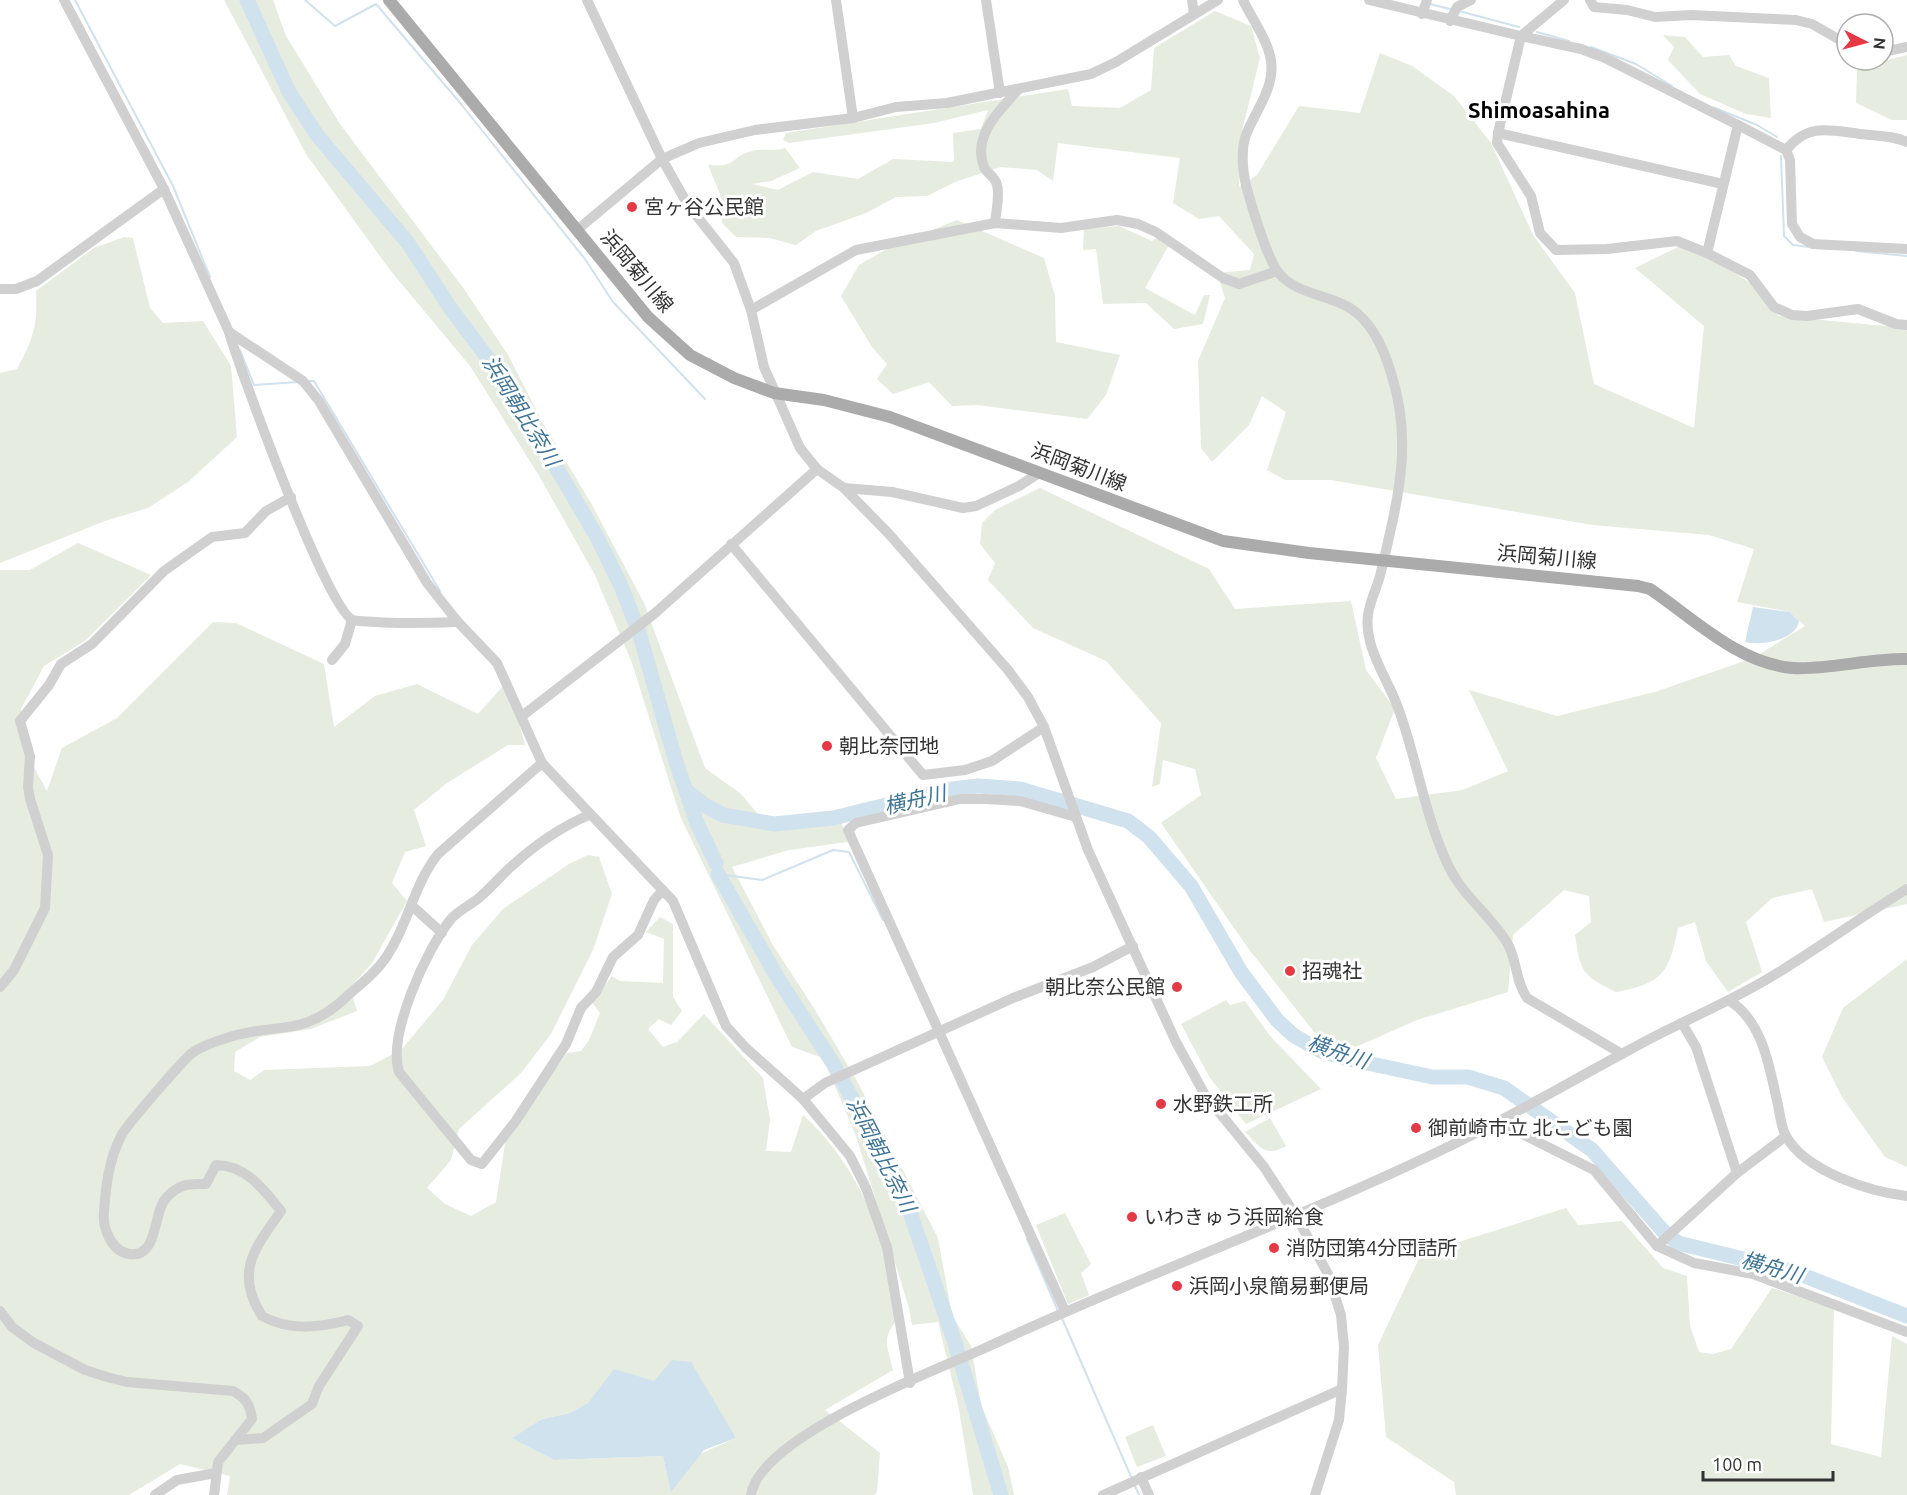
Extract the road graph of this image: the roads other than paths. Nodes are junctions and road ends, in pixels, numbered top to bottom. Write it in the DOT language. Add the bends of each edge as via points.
graph roads {
  1 [pos="64,0"];
  2 [pos="388,0"];
  3 [pos="587,0"];
  4 [pos="836,0"];
  5 [pos="986,0"];
  6 [pos="1192,0"];
  7 [pos="1218,0"];
  8 [pos="1243,0"];
  9 [pos="1369,0"];
  10 [pos="1471,0"];
  11 [pos="1564,0"];
  12 [pos="1590,0"];
  13 [pos="1425,8"];
  14 [pos="1194,14"];
  15 [pos="1453,14"];
  16 [pos="1521,36"];
  17 [pos="1835,37"];
  18 [pos="1018,90"];
  19 [pos="1000,93"];
  20 [pos="853,118"];
  21 [pos="1738,125"];
  22 [pos="1498,133"];
  23 [pos="1907,142"];
  24 [pos="1786,150"];
  25 [pos="662,159"];
  26 [pos="1723,184"];
  27 [pos="164,189"];
  28 [pos="995,222"];
  29 [pos="577,230"];
  30 [pos="1907,249"];
  31 [pos="1707,253"];
  32 [pos="1277,271"];
  33 [pos="0,289"];
  34 [pos="751,310"];
  35 [pos="1907,325"];
  36 [pos="229,332"];
  37 [pos="774,393"];
  38 [pos="817,470"];
  39 [pos="1039,473"];
  40 [pos="844,488"];
  41 [pos="291,496"];
  42 [pos="730,544"];
  43 [pos="1383,560"];
  44 [pos="352,620"];
  45 [pos="458,622"];
  46 [pos="1907,659"];
  47 [pos="333,660"];
  48 [pos="522,716"];
  49 [pos="1044,727"];
  50 [pos="542,763"];
  51 [pos="589,815"];
  52 [pos="1076,817"];
  53 [pos="1907,889"];
  54 [pos="663,890"];
  55 [pos="411,905"];
  56 [pos="442,933"];
  57 [pos="1133,946"];
  58 [pos="0,987"];
  59 [pos="1729,1000"];
  60 [pos="1682,1023"];
  61 [pos="938,1034"];
  62 [pos="1622,1054"];
  63 [pos="803,1099"];
  64 [pos="1498,1122"];
  65 [pos="1786,1136"];
  66 [pos="1737,1173"];
  67 [pos="1907,1196"];
  68 [pos="1296,1216"];
  69 [pos="1658,1246"];
  70 [pos="0,1311"];
  71 [pos="1061,1313"];
  72 [pos="1907,1332"];
  73 [pos="910,1383"];
  74 [pos="1342,1389"];
  75 [pos="234,1440"];
  76 [pos="216,1473"];
  77 [pos="1141,1477"];
  78 [pos="155,1495"];
  79 [pos="214,1495"];
  80 [pos="751,1495"];
  81 [pos="1103,1495"];
  82 [pos="1149,1495"];
  83 [pos="1315,1495"];
  1 -- 27 [label="street"];
  2 -- 29 [label="main road, 浜岡菊川線"];
  3 -- 25 [label="street"];
  4 -- 20 [label="street"];
  5 -- 19 [label="street"];
  6 -- 14 [label="street"];
  7 -- 14 [label="street"];
  8 -- 32 [label="street" via="1271,60 1270,83 1245,137 1243,152 1248,193"];
  9 -- 13 [label="street"];
  10 -- 15 [label="street"];
  11 -- 16 [label="street"];
  12 -- 17 [label="street" via="1594,7 1656,17 1796,20"];
  13 -- 15 [label="street"];
  14 -- 18 [label="street" via="1091,74"];
  15 -- 16 [label="street"];
  16 -- 21 [label="street" via="1605,58"];
  16 -- 22 [label="street"];
  18 -- 19 [label="street"];
  18 -- 28 [label="street" via="984,132 984,169 995,178 998,188"];
  19 -- 20 [label="street" via="896,107"];
  20 -- 25 [label="street" via="722,136"];
  21 -- 24 [label="street"];
  21 -- 26 [label="street"];
  22 -- 26 [label="street"];
  22 -- 31 [label="street" via="1497,143 1531,196 1540,233 1556,250 1677,241"];
  23 -- 24 [label="street" via="1834,129 1796,138"];
  24 -- 30 [label="street" via="1790,160 1792,224 1800,237 1813,244"];
  25 -- 29 [label="street"];
  25 -- 34 [label="street" via="688,206 734,263"];
  26 -- 31 [label="street"];
  27 -- 33 [label="street" via="37,281 16,290"];
  27 -- 36 [label="street"];
  28 -- 32 [label="street" via="1061,228 1117,220 1156,232 1223,278 1239,284"];
  28 -- 34 [label="street" via="856,250"];
  29 -- 37 [label="main road, 浜岡菊川線" via="648,317 690,355"];
  31 -- 35 [label="street" via="1750,275 1774,307 1792,315 1858,309"];
  32 -- 43 [label="street" via="1301,288 1350,308 1378,338 1392,374 1404,440 1397,499"];
  34 -- 37 [label="street"];
  36 -- 41 [label="street" via="244,383"];
  36 -- 45 [label="street" via="309,389 427,584"];
  37 -- 38 [label="street" via="800,448"];
  37 -- 39 [label="main road, 浜岡菊川線" via="824,400 890,417"];
  38 -- 40 [label="street"];
  38 -- 42 [label="street"];
  39 -- 40 [label="street" via="976,506 963,508 892,492"];
  39 -- 43 [label="main road, 浜岡菊川線" via="1224,541"];
  40 -- 49 [label="street" via="1008,670"];
  41 -- 44 [label="street" via="329,586"];
  41 -- 58 [label="street" via="266,511 245,533 212,537 164,571 92,644 61,664 20,721 30,756 30,799 48,855 45,908 14,970"];
  42 -- 48 [label="street" via="654,614"];
  42 -- 49 [label="street" via="923,775 965,770 992,761"];
  43 -- 46 [label="main road, 浜岡菊川線" via="1650,589 1737,650 1792,668"];
  43 -- 62 [label="street" via="1368,614 1368,633 1397,704 1435,834 1449,868 1506,940 1519,986 1527,998"];
  44 -- 45 [label="street"];
  44 -- 47 [label="street" via="345,644"];
  45 -- 48 [label="street" via="497,663"];
  48 -- 50 [label="street"];
  49 -- 52 [label="street"];
  50 -- 51 [label="street"];
  50 -- 55 [label="street" via="438,854 427,868"];
  51 -- 54 [label="street"];
  51 -- 56 [label="street" via="560,828 513,864 451,919"];
  52 -- 57 [label="street"];
  52 -- 61 [label="street" via="1020,801 960,800 856,823 848,830"];
  53 -- 59 [label="street"];
  54 -- 56 [label="street" via="654,900 638,935 613,957 596,992 581,1008 566,1044 482,1164 471,1160 408,1086 396,1062 404,1011"];
  54 -- 63 [label="street" via="686,927 726,1026"];
  55 -- 56 [label="street"];
  55 -- 75 [label="street" via="381,965 340,1002 303,1026 241,1034 192,1054 122,1133 111,1160 103,1216 117,1249 138,1254 152,1242 161,1206 168,1196 184,1185 206,1184 216,1165 223,1165 254,1177 281,1211 249,1264 249,1292 262,1316 289,1327 348,1320 358,1326 319,1386 312,1404 263,1438"];
  57 -- 61 [label="street"];
  57 -- 68 [label="street" via="1176,1042 1205,1095 1264,1167"];
  59 -- 60 [label="street"];
  59 -- 65 [label="street" via="1754,1023 1762,1041"];
  60 -- 62 [label="street"];
  60 -- 66 [label="street" via="1696,1047"];
  61 -- 63 [label="street" via="825,1083"];
  61 -- 71 [label="street"];
  62 -- 64 [label="street"];
  63 -- 73 [label="street" via="850,1156 879,1221"];
  64 -- 68 [label="street"];
  64 -- 69 [label="street" via="1594,1170"];
  65 -- 66 [label="street"];
  65 -- 67 [label="street" via="1829,1173 1889,1194"];
  66 -- 69 [label="street"];
  68 -- 71 [label="street"];
  68 -- 74 [label="street" via="1328,1274 1341,1315"];
  69 -- 72 [label="street" via="1694,1263 1753,1274"];
  70 -- 75 [label="street" via="12,1327 34,1343 85,1370 127,1382 233,1391 250,1406 252,1419"];
  71 -- 73 [label="street"];
  73 -- 80 [label="street" via="803,1435 764,1467"];
  74 -- 77 [label="street"];
  74 -- 83 [label="street" via="1339,1420"];
  75 -- 76 [label="street" via="218,1462"];
  76 -- 78 [label="street" via="177,1480"];
  76 -- 79 [label="street"];
  77 -- 81 [label="street"];
  77 -- 82 [label="street"];
}
